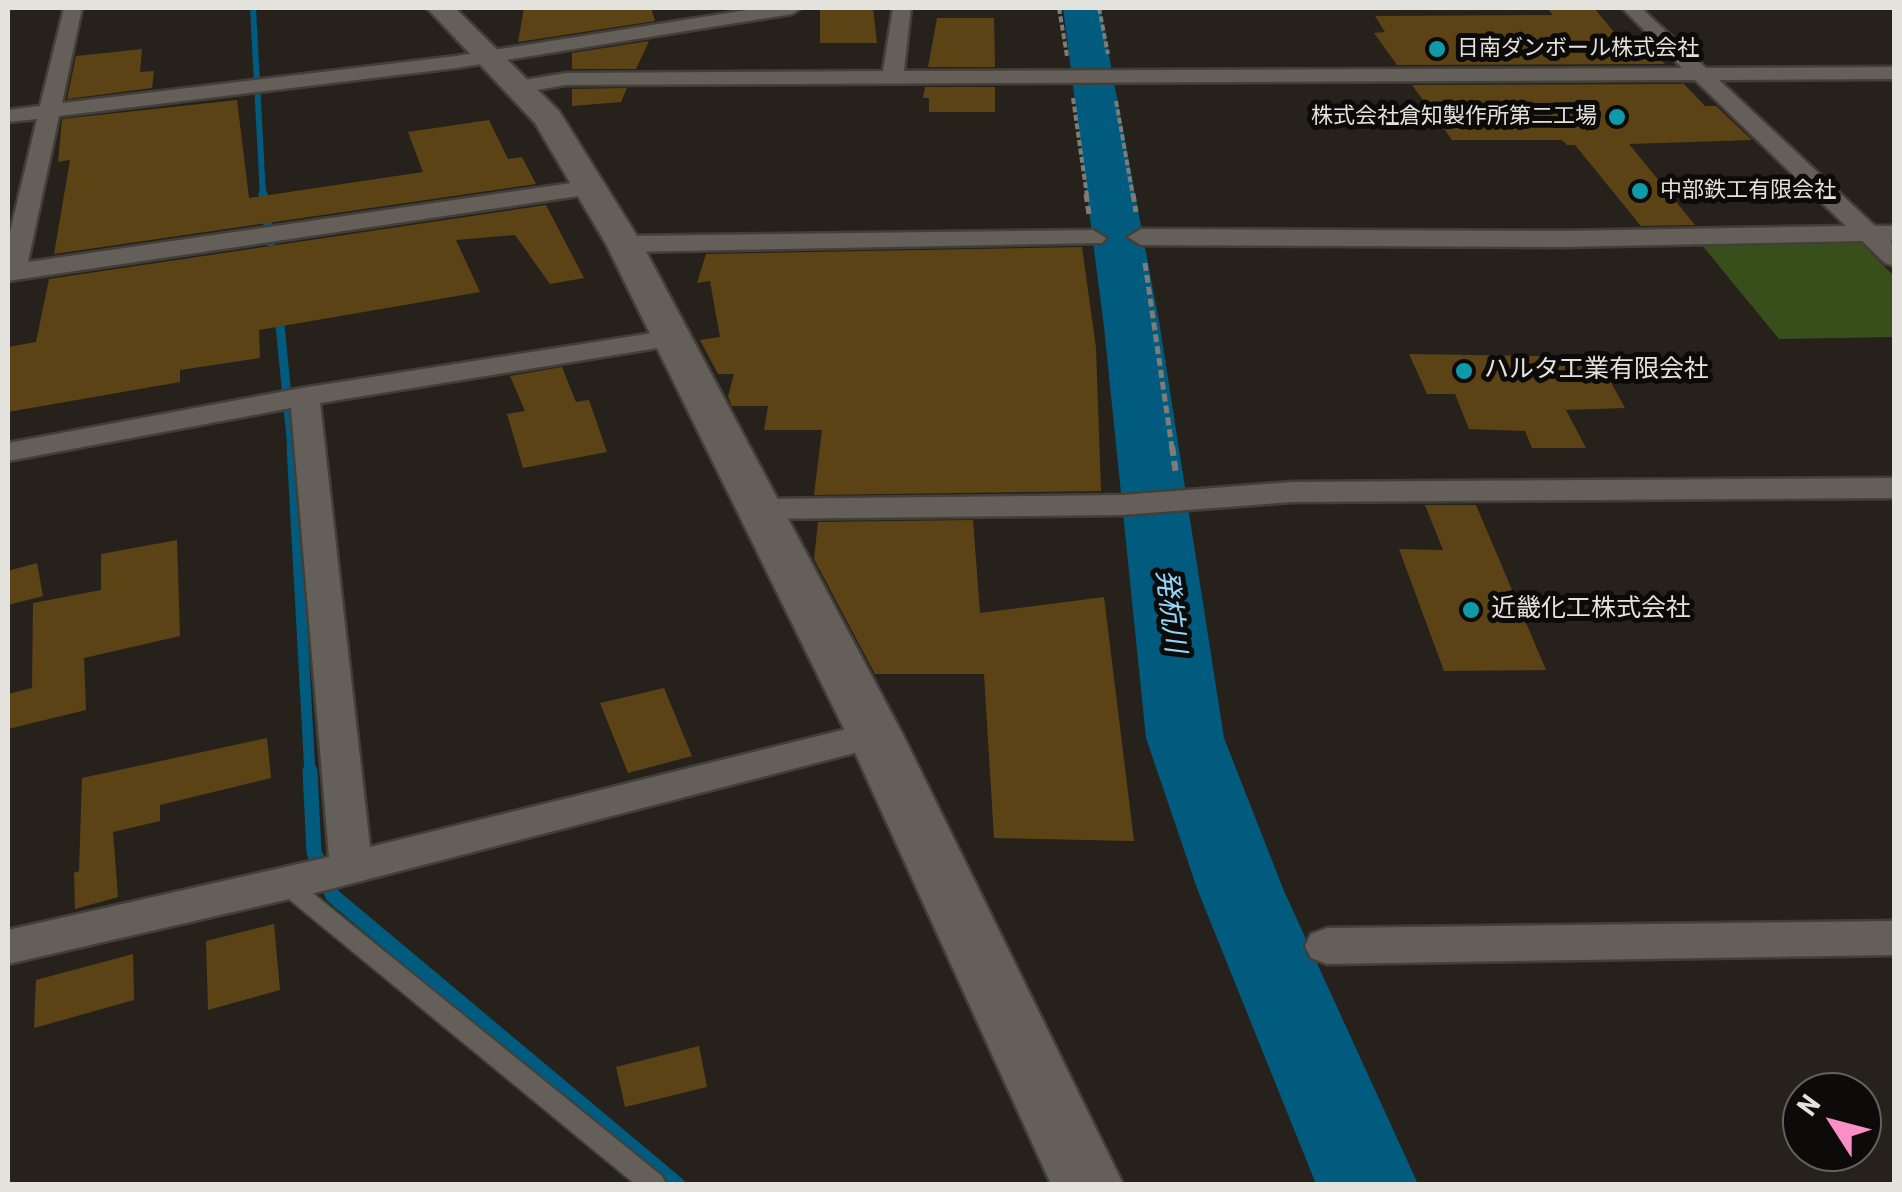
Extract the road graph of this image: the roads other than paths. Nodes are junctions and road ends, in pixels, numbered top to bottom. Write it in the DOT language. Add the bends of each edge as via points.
graph roads {
  1 [pos="73,8"];
  2 [pos="440,8"];
  3 [pos="792,8"];
  4 [pos="902,8"];
  5 [pos="1630,8"];
  6 [pos="487,57"];
  7 [pos="1698,72"];
  8 [pos="1894,73"];
  9 [pos="893,76"];
  10 [pos="519,87"];
  11 [pos="52,110"];
  12 [pos="8,116"];
  13 [pos="592,186"];
  14 [pos="1881,232"];
  15 [pos="1141,236"];
  16 [pos="1093,238"];
  17 [pos="624,244"];
  18 [pos="1894,258"];
  19 [pos="10,272"];
  20 [pos="672,338"];
  21 [pos="293,399"];
  22 [pos="8,452"];
  23 [pos="1894,488"];
  24 [pos="759,509"];
  25 [pos="875,735"];
  26 [pos="319,875"];
  27 [pos="1894,938"];
  28 [pos="1327,946"];
  29 [pos="8,947"];
  30 [pos="653,1184"];
  31 [pos="1088,1184"];
  1 -- 11 [label="street"];
  2 -- 6 [label="street"];
  3 -- 6 [label="street"];
  4 -- 9 [label="street"];
  5 -- 7 [label="street"];
  6 -- 10 [label="street"];
  6 -- 11 [label="street"];
  7 -- 8 [label="street"];
  7 -- 9 [label="street"];
  7 -- 14 [label="street"];
  9 -- 10 [label="street" via="566,79"];
  10 -- 13 [label="street"];
  11 -- 12 [label="street"];
  11 -- 19 [label="street"];
  13 -- 17 [label="street"];
  13 -- 19 [label="street"];
  14 -- 15 [label="street" via="1561,239"];
  14 -- 18 [label="street"];
  16 -- 17 [label="street"];
  17 -- 20 [label="street"];
  20 -- 21 [label="street"];
  20 -- 24 [label="street"];
  21 -- 22 [label="street"];
  21 -- 26 [label="street"];
  23 -- 24 [label="street" via="1292,492 1122,505"];
  24 -- 25 [label="street"];
  25 -- 26 [label="street"];
  25 -- 31 [label="street"];
  26 -- 29 [label="street"];
  26 -- 30 [label="lane"];
  27 -- 28 [label="street"];
}
